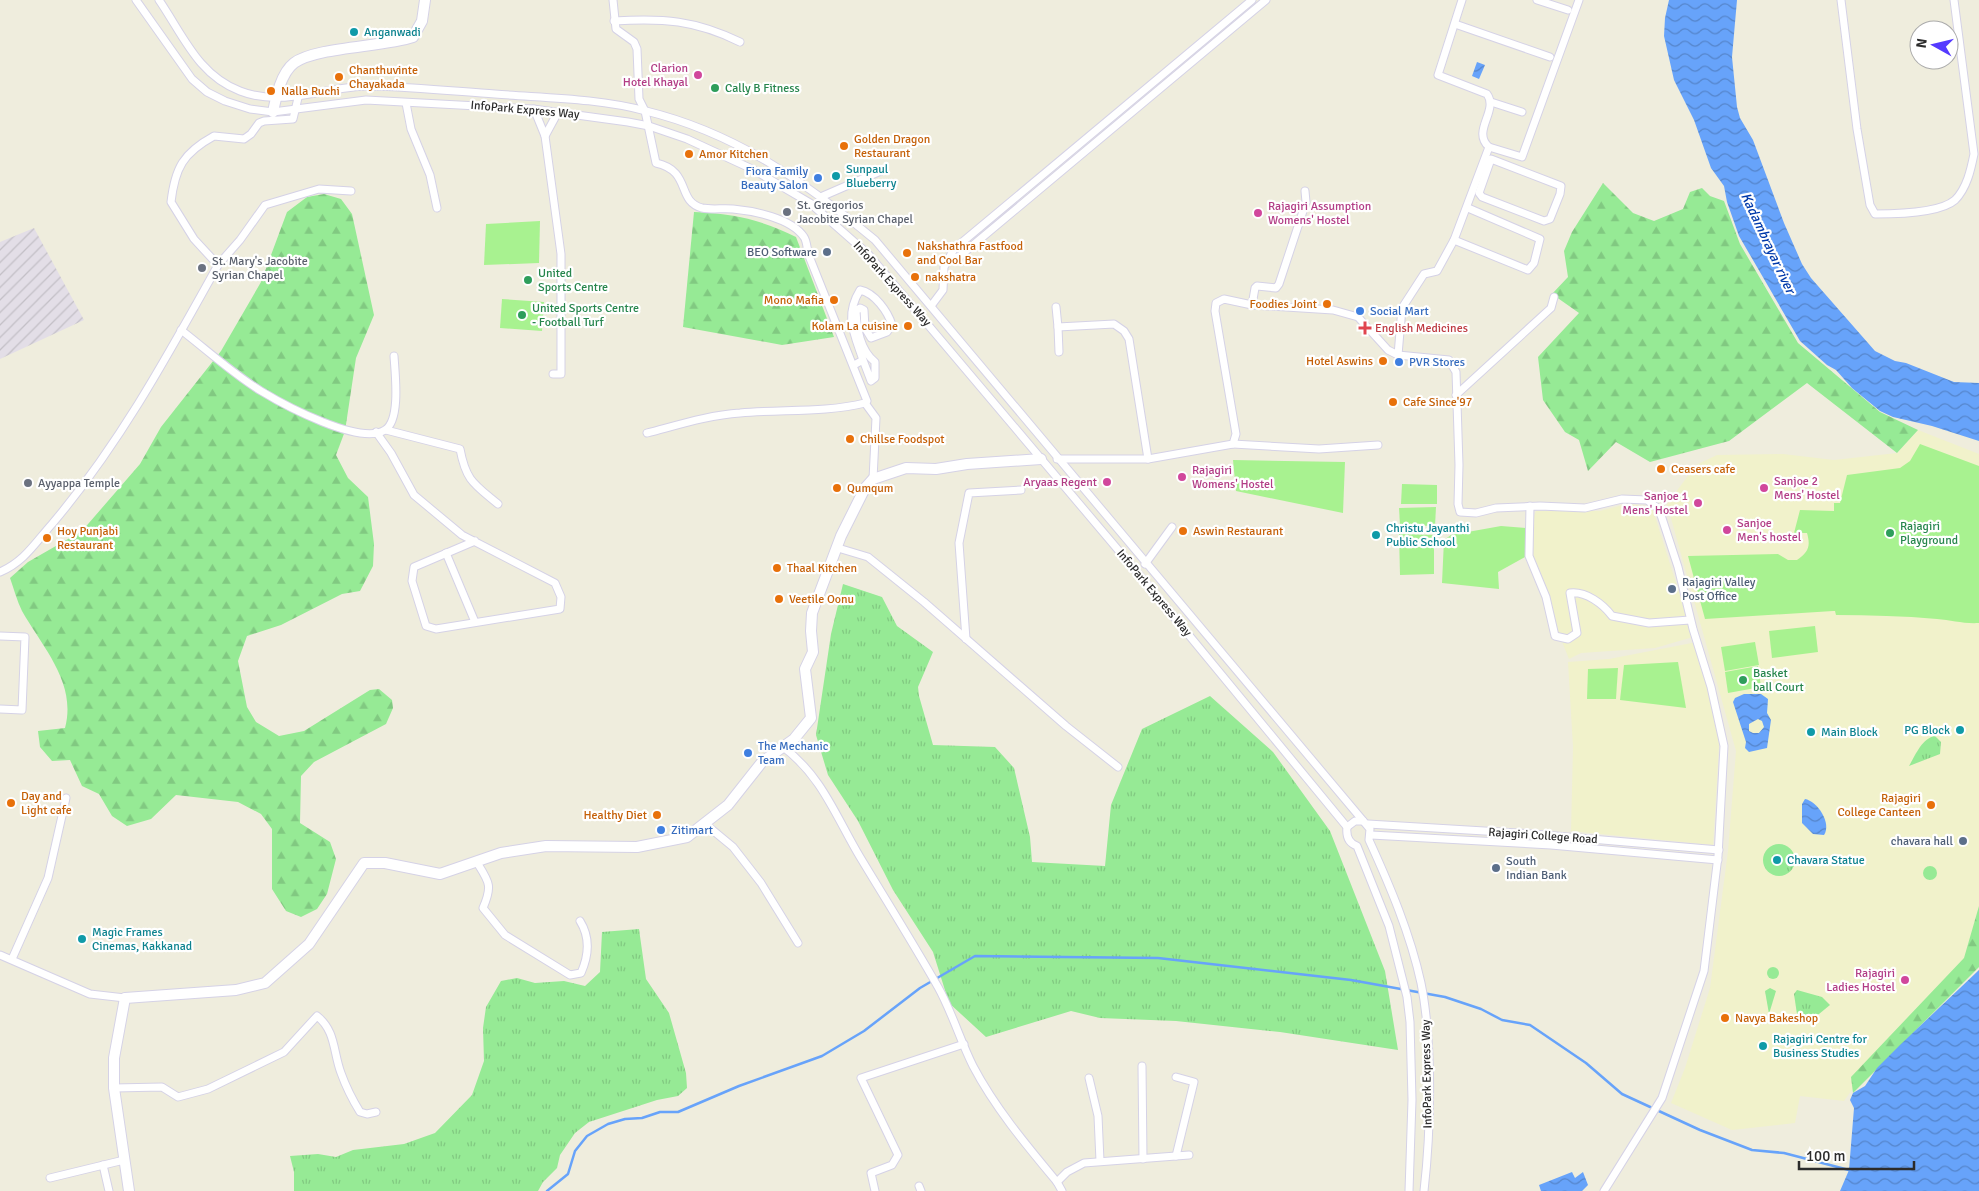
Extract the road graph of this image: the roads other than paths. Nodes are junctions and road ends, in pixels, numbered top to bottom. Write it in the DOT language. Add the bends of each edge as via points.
graph roads {
  1 [pos="136,0"];
  2 [pos="160,0"];
  3 [pos="425,0"];
  4 [pos="612,0"];
  5 [pos="1252,0"];
  6 [pos="1266,0"];
  7 [pos="1462,0"];
  8 [pos="1537,0"];
  9 [pos="1579,0"];
  10 [pos="1841,0"];
  11 [pos="1954,0"];
  12 [pos="1568,10"];
  13 [pos="614,20"];
  14 [pos="1455,24"];
  15 [pos="740,42"];
  16 [pos="1550,57"];
  17 [pos="276,97"];
  18 [pos="298,98"];
  19 [pos="1490,102"];
  20 [pos="406,103"];
  21 [pos="534,109"];
  22 [pos="296,110"];
  23 [pos="645,110"];
  24 [pos="273,112"];
  25 [pos="558,112"];
  26 [pos="1522,112"];
  27 [pos="649,126"];
  28 [pos="545,136"];
  29 [pos="1489,147"];
  30 [pos="1488,158"];
  31 [pos="883,170"];
  32 [pos="350,191"];
  33 [pos="1305,191"];
  34 [pos="823,196"];
  35 [pos="438,208"];
  36 [pos="1468,208"];
  37 [pos="1454,240"];
  38 [pos="950,259"];
  39 [pos="218,265"];
  40 [pos="1554,297"];
  41 [pos="1252,305"];
  42 [pos="930,306"];
  43 [pos="1056,307"];
  44 [pos="1058,327"];
  45 [pos="181,330"];
  46 [pos="1059,352"];
  47 [pos="1398,355"];
  48 [pos="394,356"];
  49 [pos="863,360"];
  50 [pos="854,365"];
  51 [pos="553,374"];
  52 [pos="1456,395"];
  53 [pos="865,404"];
  54 [pos="386,430"];
  55 [pos="376,432"];
  56 [pos="647,433"];
  57 [pos="1233,444"];
  58 [pos="1378,445"];
  59 [pos="1041,459"];
  60 [pos="1057,459"];
  61 [pos="1148,459"];
  62 [pos="873,479"];
  63 [pos="1021,490"];
  64 [pos="498,504"];
  65 [pos="1530,506"];
  66 [pos="1172,527"];
  67 [pos="474,541"];
  68 [pos="838,548"];
  69 [pos="446,553"];
  70 [pos="1145,564"];
  71 [pos="0,572"];
  72 [pos="1690,620"];
  73 [pos="475,622"];
  74 [pos="0,636"];
  75 [pos="966,639"];
  76 [pos="0,709"];
  77 [pos="782,748"];
  78 [pos="1118,767"];
  79 [pos="66,798"];
  80 [pos="704,823"];
  81 [pos="1365,823"];
  82 [pos="1347,827"];
  83 [pos="1371,834"];
  84 [pos="1719,850"];
  85 [pos="1718,860"];
  86 [pos="476,861"];
  87 [pos="580,921"];
  88 [pos="798,943"];
  89 [pos="0,955"];
  90 [pos="12,959"];
  91 [pos="124,998"];
  92 [pos="964,1044"];
  93 [pos="1142,1066"];
  94 [pos="1176,1077"];
  95 [pos="1089,1078"];
  96 [pos="114,1088"];
  97 [pos="376,1112"];
  98 [pos="1189,1155"];
  99 [pos="1176,1156"];
  100 [pos="1143,1159"];
  101 [pos="124,1160"];
  102 [pos="1100,1161"];
  103 [pos="102,1166"];
  104 [pos="50,1178"];
  105 [pos="1058,1182"];
  106 [pos="109,1191"];
  107 [pos="129,1191"];
  108 [pos="875,1191"];
  109 [pos="1062,1191"];
  110 [pos="1409,1191"];
  111 [pos="1424,1191"];
  112 [pos="1604,1191"];
  1 -- 24 [label="street, InfoPark Express Way" via="192,79 207,92 250,109"];
  2 -- 17 [label="street, InfoPark Express Way" via="204,68 218,82 254,96"];
  3 -- 17 [label="street" via="422,21 413,37 400,42 321,53 293,63"];
  4 -- 13 [label="street"];
  5 -- 38 [label="street" via="954,249"];
  6 -- 38 [label="street" via="960,256"];
  7 -- 14 [label="street"];
  8 -- 12 [label="street"];
  9 -- 29 [label="street" via="1522,157"];
  10 -- 11 [label="street" via="1870,205 1875,214 1901,214 1942,206 1954,200 1969,176 1974,154"];
  13 -- 15 [label="street" via="689,22"];
  13 -- 23 [label="street" via="616,29 634,42 637,49 639,99"];
  14 -- 16 [label="street"];
  14 -- 19 [label="street" via="1438,75 1487,94"];
  17 -- 18 [label="street, InfoPark Express Way"];
  17 -- 24 [label="street"];
  18 -- 22 [label="street"];
  18 -- 23 [label="street, InfoPark Express Way" via="369,86 581,100"];
  19 -- 26 [label="street"];
  19 -- 29 [label="street" via="1482,133"];
  20 -- 21 [label="street, InfoPark Express Way"];
  20 -- 22 [label="street, InfoPark Express Way" via="366,100"];
  20 -- 35 [label="street" via="411,129 430,176"];
  21 -- 25 [label="street, InfoPark Express Way"];
  21 -- 28 [label="street"];
  22 -- 24 [label="street, InfoPark Express Way"];
  22 -- 39 [label="street" via="291,120 259,122 244,139 214,136 182,160 171,202 194,239"];
  23 -- 27 [label="street"];
  23 -- 34 [label="street, InfoPark Express Way" via="721,138 786,171"];
  25 -- 27 [label="street, InfoPark Express Way"];
  25 -- 28 [label="street"];
  27 -- 50 [label="street" via="656,163 668,166 680,176 694,205 757,214 790,225 804,238"];
  27 -- 59 [label="street, InfoPark Express Way" via="752,169 810,203 868,255"];
  28 -- 51 [label="street" via="561,254 561,374"];
  29 -- 30 [label="street"];
  30 -- 30 [label="street" via="1561,186 1550,219 1544,221 1482,197 1479,193"];
  30 -- 36 [label="street"];
  31 -- 34 [label="street"];
  32 -- 39 [label="street" via="318,189 266,205"];
  33 -- 41 [label="street" via="1306,202 1279,284 1276,288 1257,286"];
  34 -- 42 [label="street, InfoPark Express Way" via="875,240"];
  36 -- 37 [label="street"];
  36 -- 37 [label="street" via="1540,239 1534,263 1528,270"];
  37 -- 47 [label="street" via="1437,271 1424,274 1402,308"];
  38 -- 42 [label="street" via="942,274 943,290"];
  39 -- 45 [label="street"];
  40 -- 52 [label="street" via="1551,308"];
  41 -- 47 [label="street" via="1333,310 1358,317 1388,350"];
  41 -- 57 [label="street" via="1224,300 1216,303 1236,434"];
  42 -- 60 [label="street, InfoPark Express Way"];
  43 -- 44 [label="street"];
  44 -- 46 [label="street"];
  44 -- 61 [label="street" via="1106,323 1124,331 1132,351"];
  45 -- 55 [label="street" via="260,390 331,426 371,434"];
  45 -- 71 [label="street" via="126,425 68,505 16,566"];
  47 -- 52 [label="street" via="1451,362 1456,372"];
  48 -- 54 [label="street" via="395,416"];
  49 -- 49 [label="street" via="851,319 860,290 866,291 888,313 892,325 888,332 871,338 865,328 864,310 856,311 864,352 875,362 875,378 871,380"];
  49 -- 50 [label="street"];
  50 -- 53 [label="street" via="867,400"];
  52 -- 65 [label="street" via="1460,512 1476,514 1496,508"];
  53 -- 56 [label="street" via="839,410 714,416"];
  53 -- 62 [label="street" via="876,418"];
  54 -- 55 [label="street"];
  54 -- 64 [label="street" via="460,449 464,471"];
  55 -- 67 [label="street" via="414,495 462,535"];
  57 -- 58 [label="street" via="1319,449"];
  57 -- 61 [label="street"];
  59 -- 62 [label="street" via="936,469 906,468"];
  59 -- 82 [label="street, InfoPark Express Way"];
  60 -- 61 [label="street"];
  60 -- 70 [label="street, InfoPark Express Way"];
  62 -- 68 [label="street" via="865,488"];
  63 -- 75 [label="street" via="969,493 959,543"];
  65 -- 72 [label="street" via="1585,508 1622,499 1647,500 1659,509 1678,567"];
  65 -- 72 [label="street" via="1529,556 1546,597 1555,636 1568,639 1577,633 1570,593 1579,592 1605,606 1612,616 1649,623"];
  66 -- 70 [label="street"];
  67 -- 69 [label="street"];
  67 -- 73 [label="street" via="555,583 561,597 560,608"];
  68 -- 75 [label="street" via="868,557"];
  68 -- 77 [label="street" via="812,613 814,652 805,669 811,718 794,740"];
  69 -- 73 [label="street"];
  69 -- 73 [label="street" via="414,567 412,581 426,626 436,629"];
  70 -- 81 [label="street, InfoPark Express Way"];
  72 -- 84 [label="street" via="1711,687 1724,746"];
  74 -- 76 [label="street" via="25,637 22,710"];
  75 -- 78 [label="street"];
  77 -- 80 [label="street" via="762,762 728,805"];
  77 -- 92 [label="street" via="809,770 823,790 855,850 938,987"];
  79 -- 90 [label="street" via="48,878"];
  80 -- 86 [label="street" via="687,837 647,846 546,846 501,853"];
  80 -- 88 [label="street" via="733,848 761,883"];
  81 -- 82 [label="street" via="1355,821"];
  81 -- 83 [label="street, InfoPark Express Way"];
  81 -- 84 [label="street, Rajagiri College Road"];
  82 -- 110 [label="street, InfoPark Express Way" via="1349,841 1358,846 1389,926 1407,997 1412,1109"];
  83 -- 85 [label="street, Rajagiri College Road" via="1552,845"];
  83 -- 111 [label="street, InfoPark Express Way" via="1369,840 1404,923 1421,982 1426,1018 1428,1106"];
  84 -- 85 [label="street"];
  85 -- 112 [label="street" via="1704,971 1662,1098"];
  86 -- 87 [label="street" via="490,884 483,908 505,935 570,975 581,972 584,966 588,944 586,930"];
  86 -- 91 [label="street" via="440,874 385,863 364,863 309,944 265,984 236,990"];
  89 -- 90 [label="street"];
  90 -- 91 [label="street" via="90,994"];
  91 -- 96 [label="street" via="114,1058"];
  92 -- 105 [label="street" via="989,1095"];
  92 -- 108 [label="street" via="862,1078 898,1155 892,1165 871,1173"];
  93 -- 100 [label="street"];
  94 -- 99 [label="street" via="1194,1082"];
  95 -- 102 [label="street" via="1098,1116"];
  96 -- 97 [label="street" via="162,1087 178,1097 208,1089 284,1052 318,1016 327,1024 340,1071 352,1099 360,1112"];
  96 -- 101 [label="street"];
  98 -- 99 [label="street"];
  99 -- 100 [label="street"];
  100 -- 102 [label="street"];
  101 -- 103 [label="street"];
  101 -- 107 [label="street"];
  102 -- 105 [label="street" via="1079,1165"];
  103 -- 104 [label="street"];
  103 -- 106 [label="street"];
  105 -- 109 [label="street"];
}
